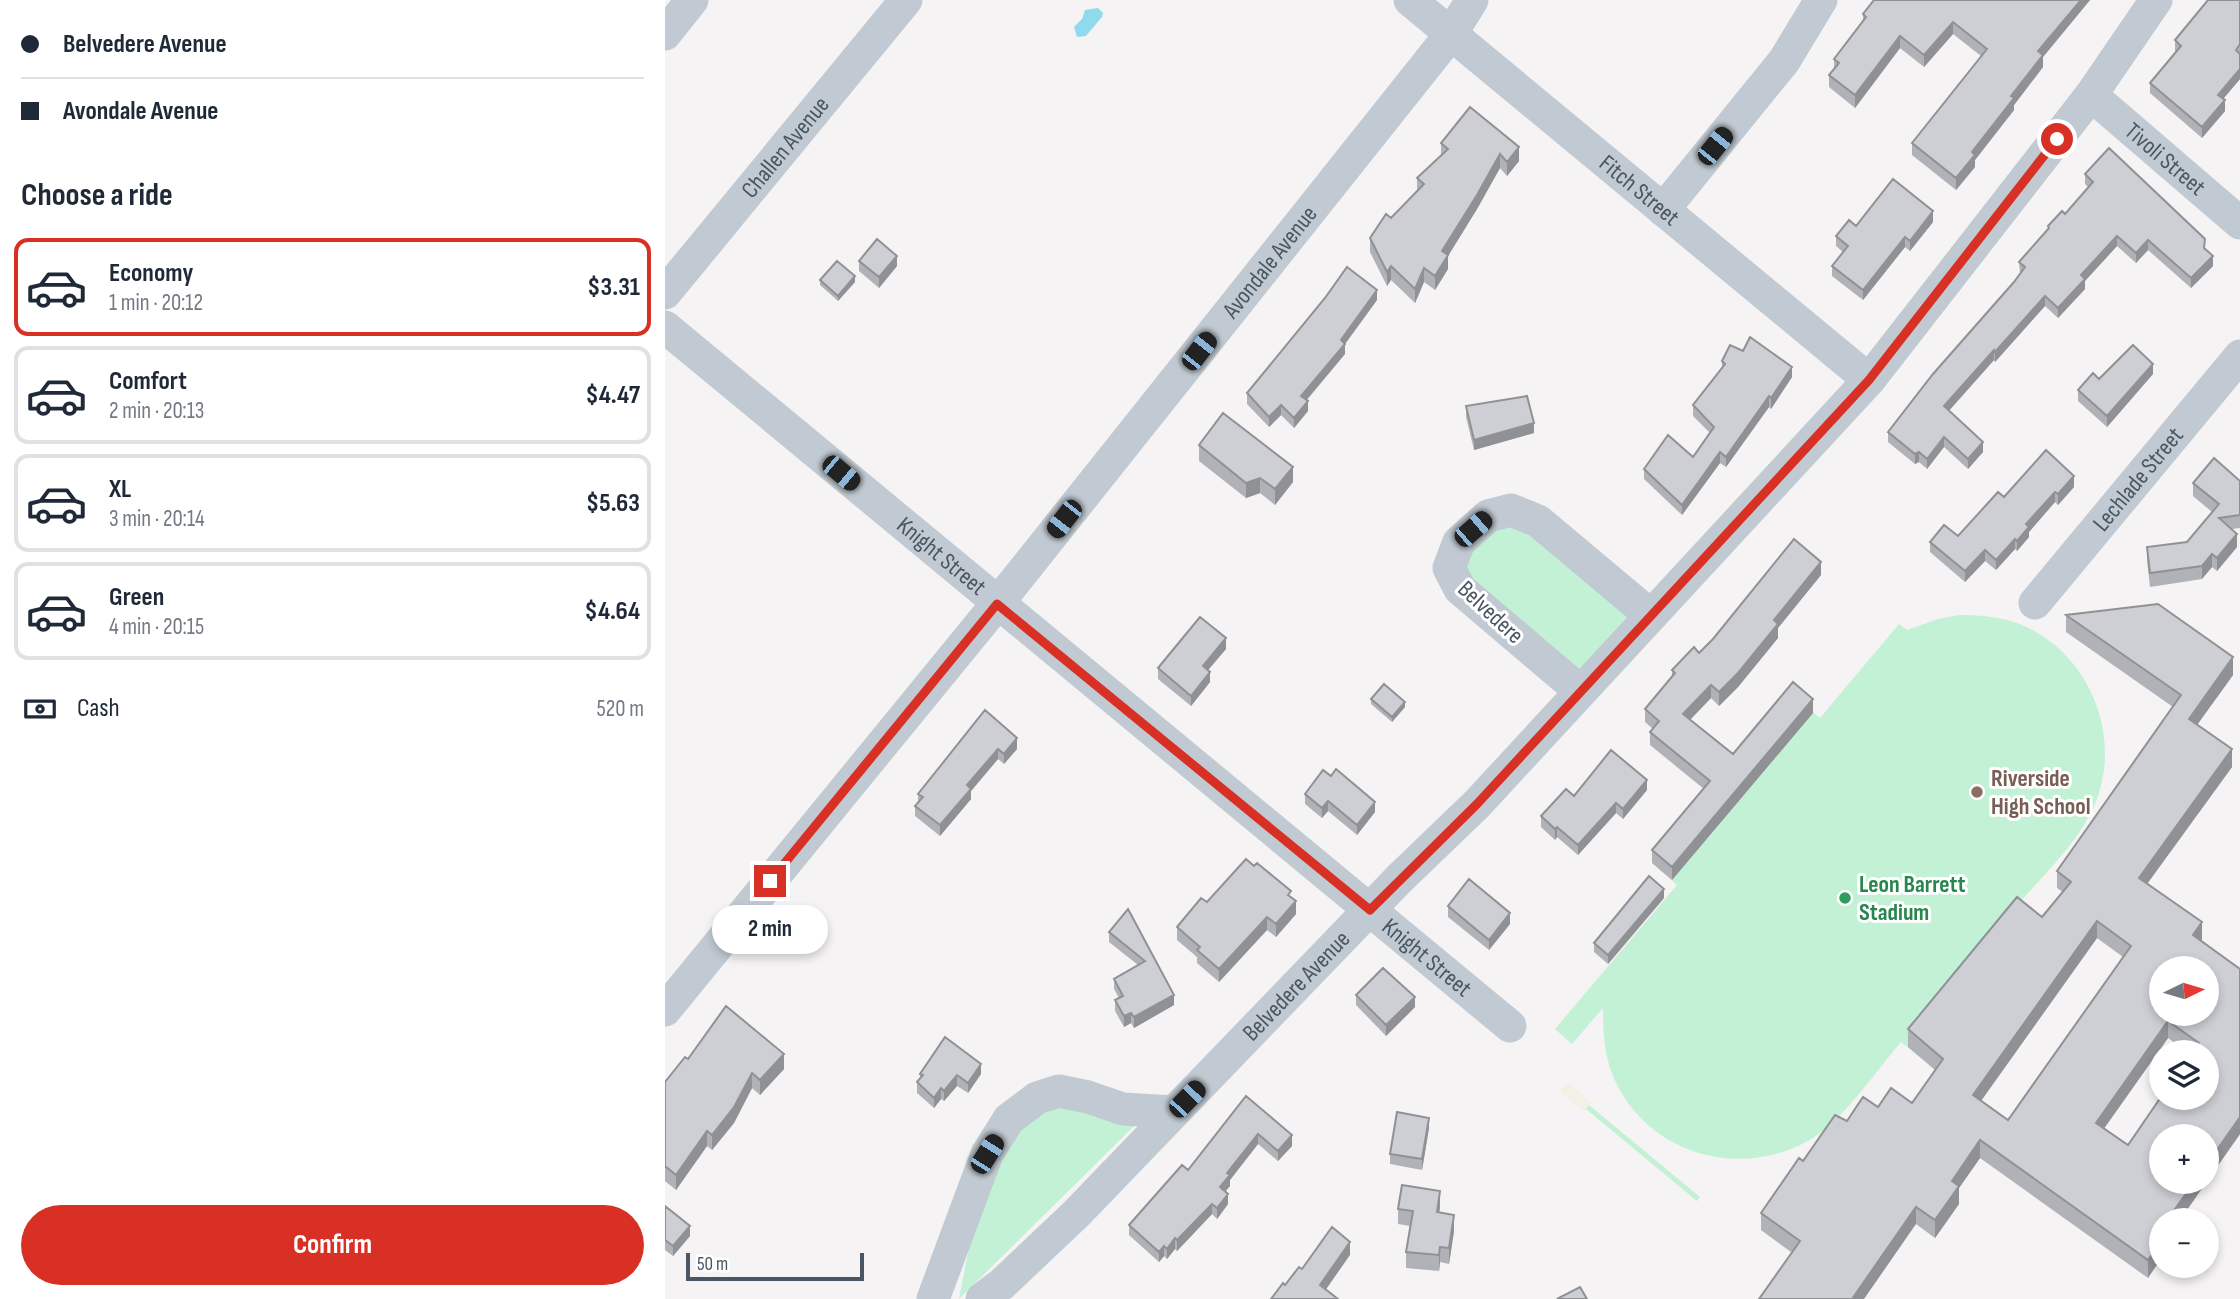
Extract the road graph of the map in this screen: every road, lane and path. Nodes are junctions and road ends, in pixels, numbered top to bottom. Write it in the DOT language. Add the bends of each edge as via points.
graph roads {
  1 [pos="692,0"];
  2 [pos="906,0"];
  3 [pos="1410,0"];
  4 [pos="1472,0"];
  5 [pos="1821,0"];
  6 [pos="2156,0"];
  7 [pos="665,34"];
  8 [pos="1451,34"];
  9 [pos="2091,95"];
  10 [pos="1663,210"];
  11 [pos="2240,223"];
  12 [pos="665,293"];
  13 [pos="665,327"];
  14 [pos="2240,356"];
  15 [pos="1869,380"];
  16 [pos="2035,603"];
  17 [pos="997,604"];
  18 [pos="1650,615"];
  19 [pos="1580,691"];
  20 [pos="1370,910"];
  21 [pos="665,1010"];
  22 [pos="1510,1026"];
  23 [pos="1174,1112"];
  24 [pos="933,1299"];
  25 [pos="982,1299"];
  1 -- 7 [label="street"];
  2 -- 12 [label="street, Challen Avenue"];
  3 -- 8 [label="street, Fitch Street"];
  4 -- 8 [label="street, Avondale Avenue"];
  5 -- 10 [label="street" via="1784,61"];
  6 -- 9 [label="street, Belvedere Avenue"];
  8 -- 10 [label="street, Fitch Street"];
  8 -- 17 [label="street, Avondale Avenue"];
  9 -- 11 [label="street, Tivoli Street"];
  9 -- 15 [label="street, Belvedere Avenue"];
  10 -- 15 [label="street, Fitch Street"];
  13 -- 17 [label="street, Knight Street"];
  14 -- 16 [label="street, Lechlade Street"];
  15 -- 18 [label="street, Belvedere Avenue"];
  17 -- 20 [label="street, Knight Street"];
  17 -- 21 [label="street, Avondale Avenue"];
  18 -- 19 [label="street, Belvedere Avenue"];
  18 -- 19 [label="street, Belvedere" via="1538,521 1511,510 1488,516 1459,542 1449,568 1460,589"];
  19 -- 20 [label="street, Belvedere Avenue" via="1477,804"];
  20 -- 22 [label="street, Knight Street"];
  20 -- 23 [label="street, Belvedere Avenue"];
  23 -- 24 [label="street" via="1123,1109 1059,1091 1037,1098 1009,1119 987,1154"];
  23 -- 25 [label="street, Belvedere Avenue" via="1076,1214"];
}
